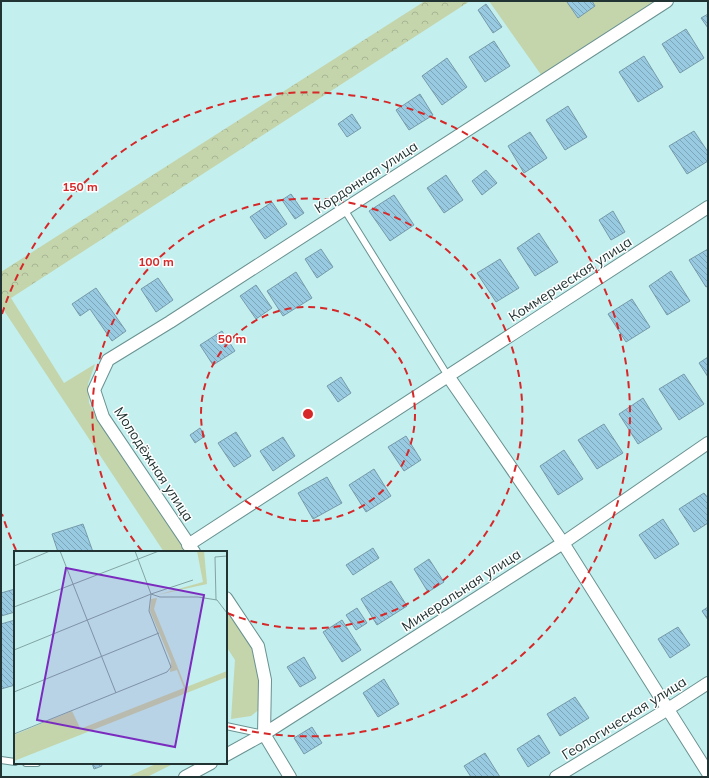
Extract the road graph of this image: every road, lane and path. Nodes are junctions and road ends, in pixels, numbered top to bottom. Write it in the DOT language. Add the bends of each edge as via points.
graph roads {
  1 [pos="667,1"];
  2 [pos="708,207"];
  3 [pos="344,209"];
  4 [pos="448,376"];
  5 [pos="94,390"];
  6 [pos="708,443"];
  7 [pos="563,543"];
  8 [pos="191,548"];
  9 [pos="227,600"];
  10 [pos="708,683"];
  11 [pos="668,709"];
  12 [pos="227,726"];
  13 [pos="264,734"];
  14 [pos="227,754"];
  15 [pos="1,760"];
  16 [pos="14,762"];
  17 [pos="209,764"];
  18 [pos="708,773"];
  19 [pos="185,777"];
  20 [pos="290,777"];
  21 [pos="556,777"];
  1 -- 3 [label="street, Кордонная улица"];
  2 -- 4 [label="street, Коммерческая улица"];
  3 -- 4 [label="lane"];
  3 -- 5 [label="street, Кордонная улица" via="108,360"];
  4 -- 7 [label="street"];
  4 -- 8 [label="street, Коммерческая улица"];
  5 -- 8 [label="street, Молодёжная улица" via="103,417"];
  6 -- 7 [label="street, Минеральная улица"];
  7 -- 11 [label="street"];
  7 -- 13 [label="street, Минеральная улица"];
  9 -- 13 [label="street" via="258,646 265,680"];
  10 -- 11 [label="street, Геологическая улица"];
  11 -- 18 [label="street"];
  11 -- 21 [label="street, Геологическая улица"];
  12 -- 13 [label="lane"];
  13 -- 14 [label="street, Минеральная улица"];
  13 -- 20 [label="street"];
  15 -- 16 [label="lane"];
  17 -- 19 [label="street"];
}
